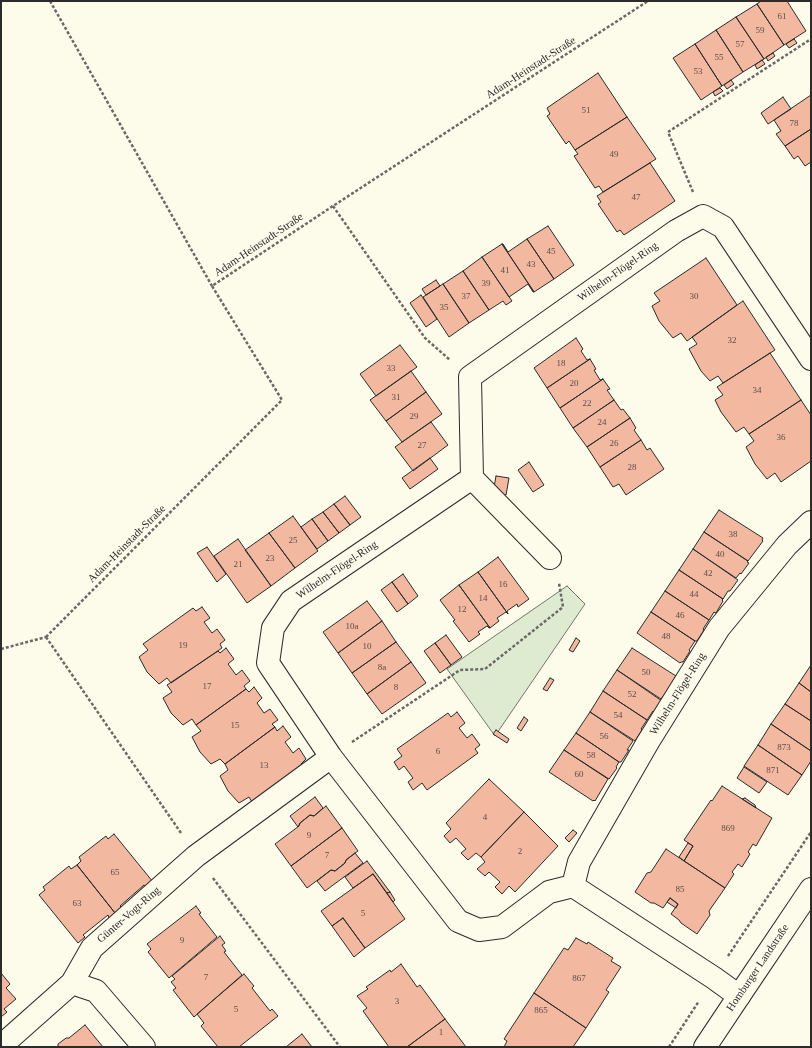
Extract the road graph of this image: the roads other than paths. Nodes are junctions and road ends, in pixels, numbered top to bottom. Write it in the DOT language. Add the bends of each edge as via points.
graph roads {
  1 [pos="811,359"];
  2 [pos="472,478"];
  3 [pos="811,522"];
  4 [pos="550,558"];
  5 [pos="331,757"];
  6 [pos="573,886"];
  7 [pos="811,889"];
  8 [pos="72,983"];
  9 [pos="739,996"];
  10 [pos="1,1046"];
  11 [pos="144,1047"];
  12 [pos="705,1047"];
  1 -- 2 [label="street, Wilhelm-Flögel-Ring" via="723,227 703,216 676,231 470,377"];
  2 -- 4 [label="street"];
  2 -- 5 [label="street, Wilhelm-Flögel-Ring" via="291,601 274,628 268,663"];
  3 -- 6 [label="street, Wilhelm-Flögel-Ring" via="787,545 719,628 648,742 579,862"];
  5 -- 6 [label="street, Wilhelm-Flögel-Ring" via="458,921 480,930 502,927 550,892"];
  5 -- 8 [label="street, Günter-Vogt-Ring" via="196,856 92,948"];
  6 -- 9 [label="street"];
  7 -- 9 [label="street, Homburger Landstraße"];
  8 -- 10 [label="street, Günter-Vogt-Ring"];
  8 -- 11 [label="street" via="96,991"];
  9 -- 12 [label="street, Homburger Landstraße"];
}
